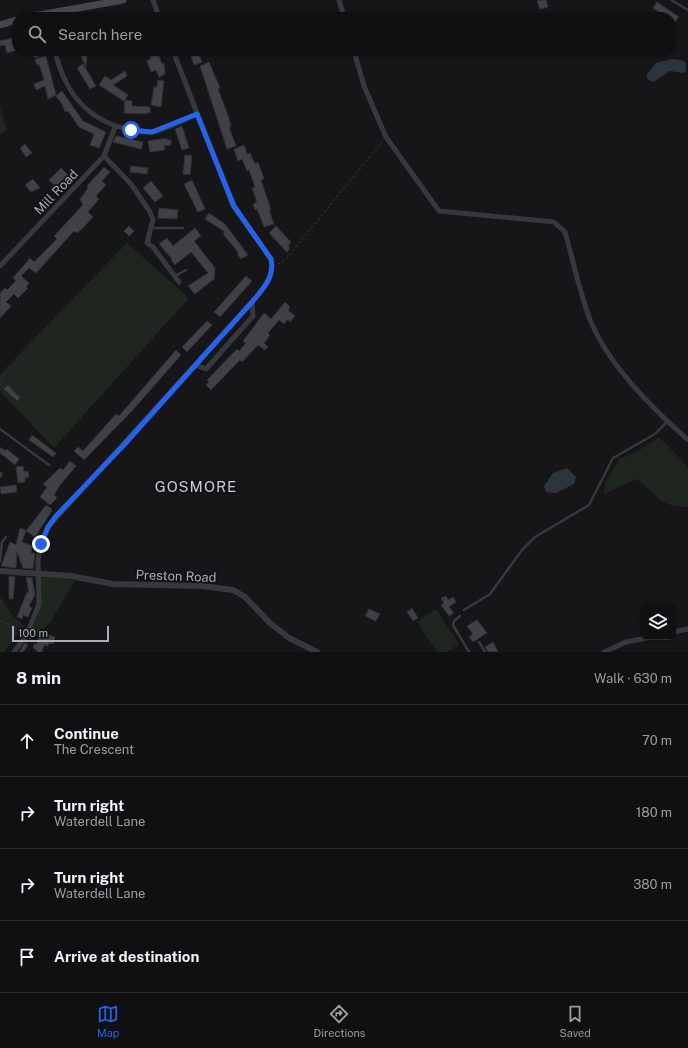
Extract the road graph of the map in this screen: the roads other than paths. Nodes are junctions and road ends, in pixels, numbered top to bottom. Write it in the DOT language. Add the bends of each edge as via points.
graph roads {
  1 [pos="123,0"];
  2 [pos="153,0"];
  3 [pos="338,0"];
  4 [pos="671,0"];
  5 [pos="688,10"];
  6 [pos="63,12"];
  7 [pos="157,12"];
  8 [pos="342,12"];
  9 [pos="12,21"];
  10 [pos="0,25"];
  11 [pos="57,56"];
  12 [pos="174,56"];
  13 [pos="355,56"];
  14 [pos="197,114"];
  15 [pos="115,127"];
  16 [pos="104,156"];
  17 [pos="151,228"];
  18 [pos="183,228"];
  19 [pos="0,266"];
  20 [pos="186,270"];
  21 [pos="175,277"];
  22 [pos="179,282"];
  23 [pos="252,302"];
  24 [pos="195,365"];
  25 [pos="668,422"];
  26 [pos="0,429"];
  27 [pos="688,440"];
  28 [pos="49,465"];
  29 [pos="6,537"];
  30 [pos="0,560"];
  31 [pos="0,571"];
  32 [pos="37,574"];
  33 [pos="464,610"];
  34 [pos="460,616"];
  35 [pos="688,629"];
  36 [pos="676,631"];
  37 [pos="640,639"];
  38 [pos="479,642"];
  39 [pos="14,652"];
  40 [pos="317,652"];
  41 [pos="469,652"];
  42 [pos="485,652"];
  43 [pos="604,652"];
  1 -- 6 [label="main road"];
  2 -- 7 [label="street"];
  3 -- 8 [label="street"];
  4 -- 5 [label="lane"];
  9 -- 10 [label="main road"];
  11 -- 15 [label="street" via="64,76 79,102 92,115"];
  12 -- 14 [label="street"];
  13 -- 25 [label="street" via="364,86 386,136 439,211 554,222 565,232 590,318 601,340 627,380"];
  14 -- 15 [label="street" via="152,132"];
  14 -- 23 [label="street" via="234,206 271,259 273,268 270,278"];
  15 -- 16 [label="street, Mill Road"];
  16 -- 17 [label="street" via="131,184 150,212"];
  16 -- 19 [label="street, Mill Road"];
  17 -- 18 [label="lane"];
  17 -- 21 [label="street" via="147,244 153,247"];
  20 -- 21 [label="lane"];
  21 -- 22 [label="street"];
  23 -- 24 [label="street"];
  23 -- 24 [label="street" via="253,316 206,369"];
  24 -- 32 [label="street" via="56,516 41,544"];
  25 -- 27 [label="street"];
  25 -- 33 [label="lane" via="655,434 613,458 589,505 535,537 522,550 490,594"];
  26 -- 28 [label="lane"];
  29 -- 30 [label="lane" via="2,542"];
  31 -- 32 [label="street, Preston Road"];
  32 -- 39 [label="street" via="39,604 27,634"];
  32 -- 40 [label="street, Preston Road" via="71,576 113,584 203,586 233,590 245,596 270,623 289,638"];
  34 -- 41 [label="lane" via="453,625"];
  35 -- 36 [label="street"];
  37 -- 43 [label="street" via="626,642"];
  38 -- 42 [label="lane"];
}
